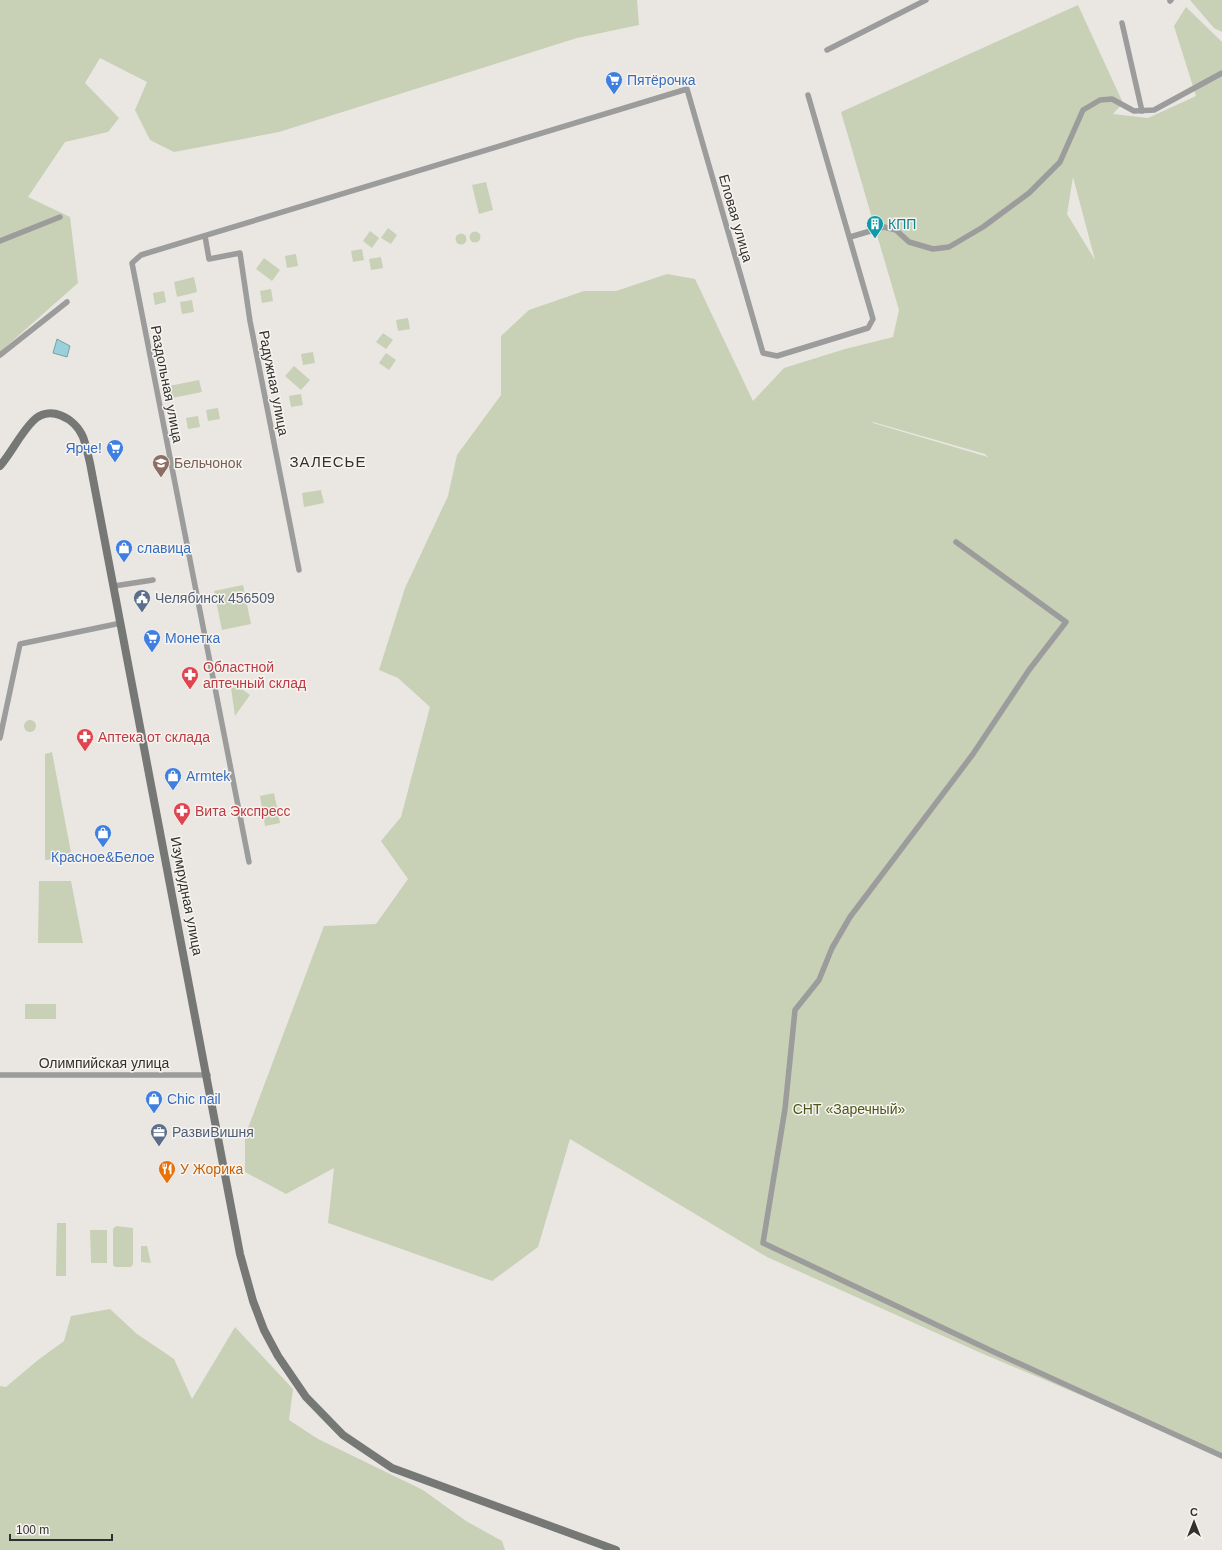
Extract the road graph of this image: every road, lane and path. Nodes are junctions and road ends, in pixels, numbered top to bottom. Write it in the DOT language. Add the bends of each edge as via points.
graph roads {
  1 [pos="926,0"];
  2 [pos="1122,23"];
  3 [pos="827,50"];
  4 [pos="1222,73"];
  5 [pos="808,95"];
  6 [pos="1142,111"];
  7 [pos="60,217"];
  8 [pos="205,236"];
  9 [pos="850,237"];
  10 [pos="0,241"];
  11 [pos="67,302"];
  12 [pos="0,355"];
  13 [pos="0,466"];
  14 [pos="956,542"];
  15 [pos="299,570"];
  16 [pos="153,580"];
  17 [pos="114,586"];
  18 [pos="121,623"];
  19 [pos="0,738"];
  20 [pos="249,862"];
  21 [pos="0,1075"];
  22 [pos="208,1075"];
  23 [pos="1222,1456"];
  24 [pos="616,1550"];
  1 -- 3 [label="street"];
  2 -- 6 [label="street"];
  4 -- 6 [label="street" via="1154,110"];
  5 -- 9 [label="street"];
  6 -- 9 [label="street" via="1134,111 1112,99 1100,100 1084,110 1060,162 1029,193 983,227 949,246 933,249 909,242 896,230 884,228"];
  7 -- 10 [label="street"];
  8 -- 9 [label="street, Еловая улица" via="688,89 763,353 777,356 868,328 873,319"];
  8 -- 15 [label="street, Радужная улица" via="209,259 240,253 250,321"];
  8 -- 20 [label="street, Раздольная улица" via="141,255 132,263"];
  11 -- 12 [label="street"];
  13 -- 17 [label="street, Изумрудная улица" via="34,420 42,415 58,413 76,427 83,436 90,463"];
  14 -- 23 [label="street" via="1066,622 973,754 850,917 832,948 820,980 795,1010 785,1109 763,1243"];
  16 -- 17 [label="street"];
  17 -- 18 [label="street, Изумрудная улица"];
  18 -- 19 [label="street" via="20,644"];
  18 -- 22 [label="street, Изумрудная улица"];
  21 -- 22 [label="street, Олимпийская улица"];
  22 -- 24 [label="street, Изумрудная улица" via="240,1254 253,1301 278,1356 306,1397 349,1439 392,1468"];
}
